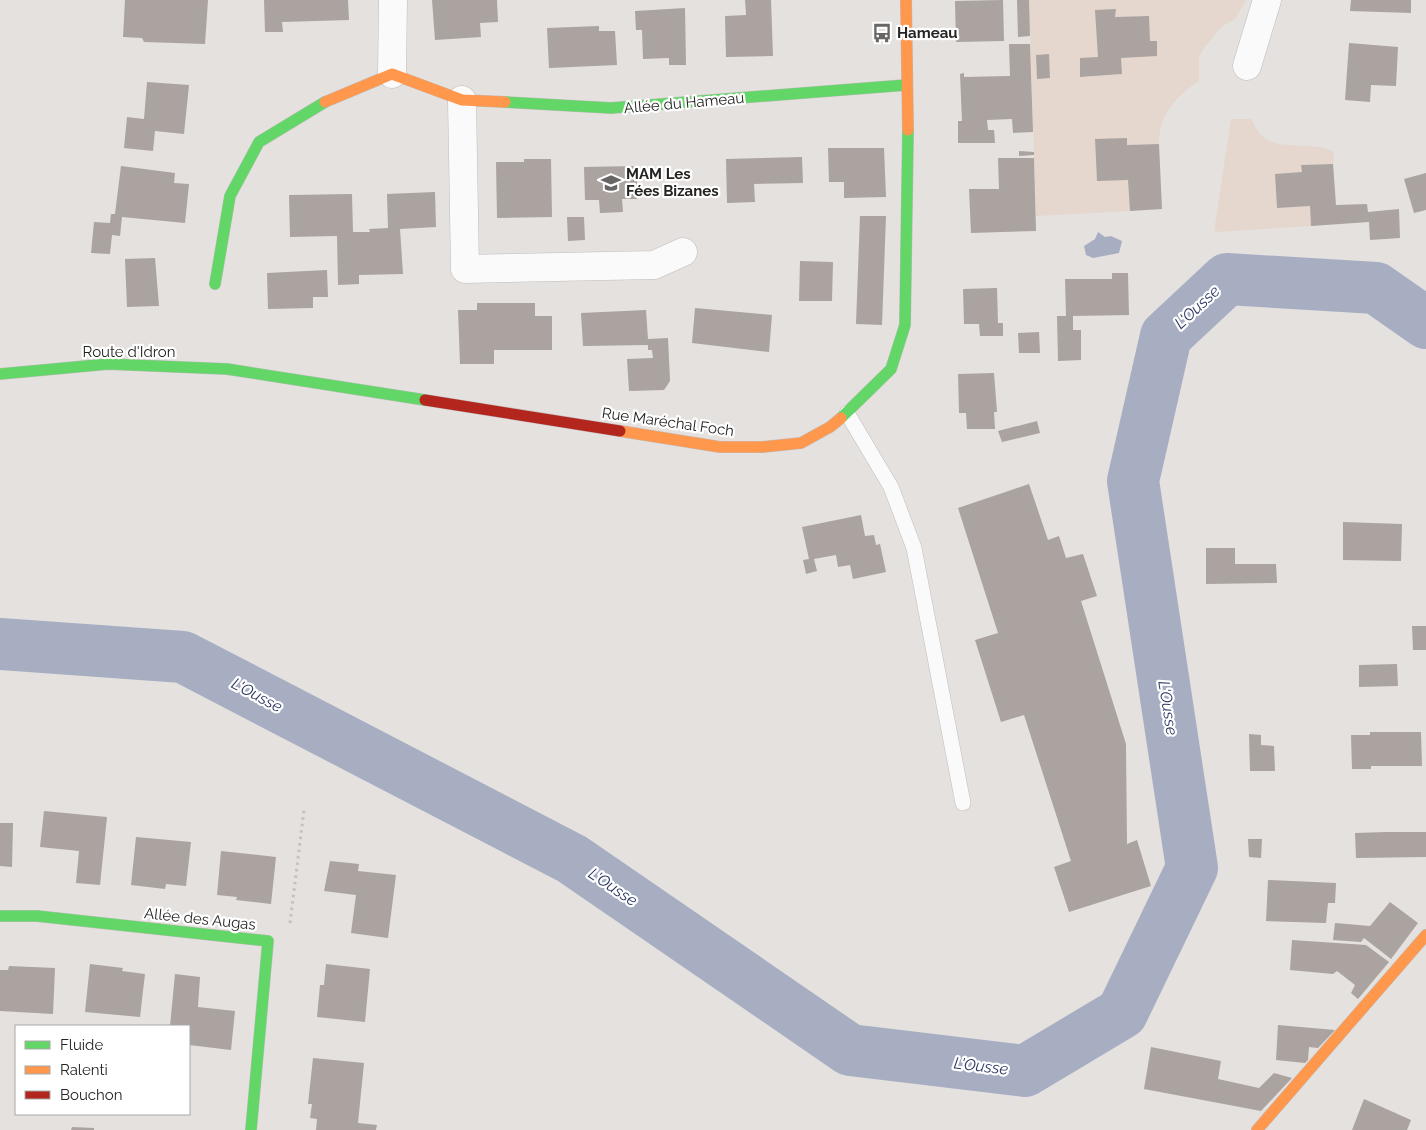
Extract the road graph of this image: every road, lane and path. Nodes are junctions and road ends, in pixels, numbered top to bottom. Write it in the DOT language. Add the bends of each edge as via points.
graph roads {
  1 [pos="393,0"];
  2 [pos="906,0"];
  3 [pos="1267,0"];
  4 [pos="1247,66"];
  5 [pos="392,74"];
  6 [pos="906,85"];
  7 [pos="462,100"];
  8 [pos="683,252"];
  9 [pos="216,284"];
  10 [pos="227,369"];
  11 [pos="0,374"];
  12 [pos="847,413"];
  13 [pos="963,803"];
  14 [pos="304,810"];
  15 [pos="0,916"];
  16 [pos="1426,935"];
  17 [pos="268,941"];
  18 [pos="251,1130"];
  19 [pos="1257,1130"];
  1 -- 5 [label="street"];
  2 -- 6 [label="street, Rue Maréchal Foch"];
  3 -- 4 [label="street"];
  5 -- 7 [label="street, Allée du Hameau"];
  5 -- 9 [label="street" via="321,103 259,142 230,196"];
  6 -- 7 [label="street, Allée du Hameau" via="611,108"];
  6 -- 12 [label="street, Rue Maréchal Foch" via="909,176 904,325 891,369"];
  7 -- 8 [label="street" via="465,269 654,265"];
  10 -- 11 [label="street, Route d'Idron" via="108,364"];
  10 -- 12 [label="street, Rue Maréchal Foch" via="720,446 762,447 801,443"];
  12 -- 13 [label="lane" via="892,487 914,548"];
  14 -- 17 [label="path" via="290,929"];
  15 -- 17 [label="street, Allée des Augas" via="37,916"];
  16 -- 19 [label="street"];
  17 -- 18 [label="street, Allée des Augas"];
}
